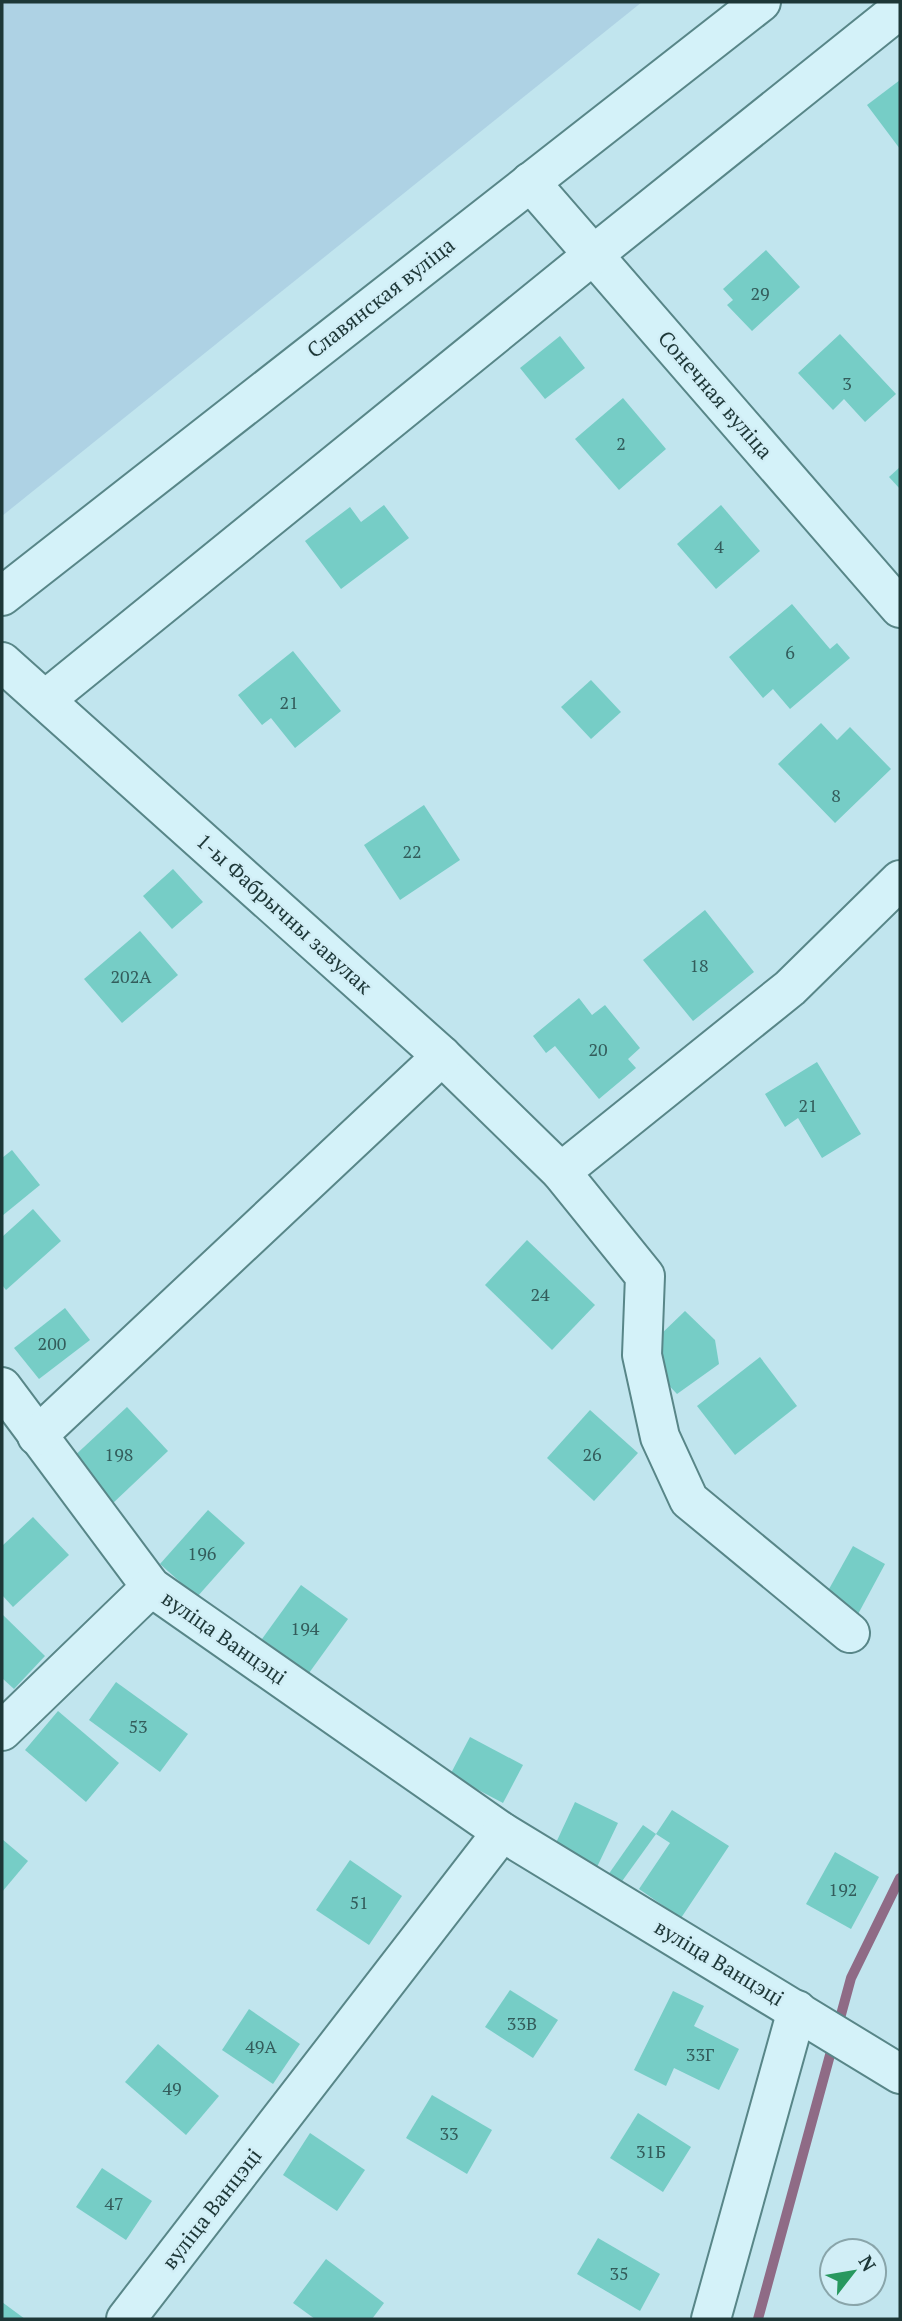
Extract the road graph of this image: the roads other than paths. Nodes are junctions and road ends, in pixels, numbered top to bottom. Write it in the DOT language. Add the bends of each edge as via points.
graph roads {
  1 [pos="761,2"];
  2 [pos="900,9"];
  3 [pos="530,182"];
  4 [pos="593,255"];
  5 [pos="2,596"];
  6 [pos="900,608"];
  7 [pos="2,662"];
  8 [pos="45,700"];
  9 [pos="900,880"];
  10 [pos="442,1056"];
  11 [pos="561,1172"];
  12 [pos="2,1387"];
  13 [pos="37,1436"];
  14 [pos="151,1587"];
  15 [pos="850,1633"];
  16 [pos="2,1731"];
  17 [pos="502,1832"];
  18 [pos="805,2016"];
  19 [pos="900,2074"];
  20 [pos="126,2319"];
  21 [pos="711,2319"];
  1 -- 3 [label="street, Славянская вуліца"];
  2 -- 4 [label="street"];
  3 -- 4 [label="street, Сонечная вуліца"];
  3 -- 5 [label="street, Славянская вуліца"];
  4 -- 6 [label="street, Сонечная вуліца"];
  4 -- 8 [label="street"];
  7 -- 8 [label="street, 1-ы Фабрычны завулак"];
  8 -- 10 [label="street, 1-ы Фабрычны завулак"];
  9 -- 11 [label="street" via="790,989"];
  10 -- 11 [label="street, 1-ы Фабрычны завулак"];
  10 -- 13 [label="street"];
  11 -- 15 [label="street, 1-ы Фабрычны завулак" via="645,1276 642,1355 660,1437 689,1500"];
  12 -- 13 [label="street, вуліца Ванцэці"];
  13 -- 14 [label="street, вуліца Ванцэці"];
  14 -- 16 [label="street"];
  14 -- 17 [label="street, вуліца Ванцэці"];
  17 -- 18 [label="street, вуліца Ванцэці"];
  17 -- 20 [label="street, вуліца Ванцэці"];
  18 -- 19 [label="street, вуліца Ванцэці"];
  18 -- 21 [label="street"];
}
